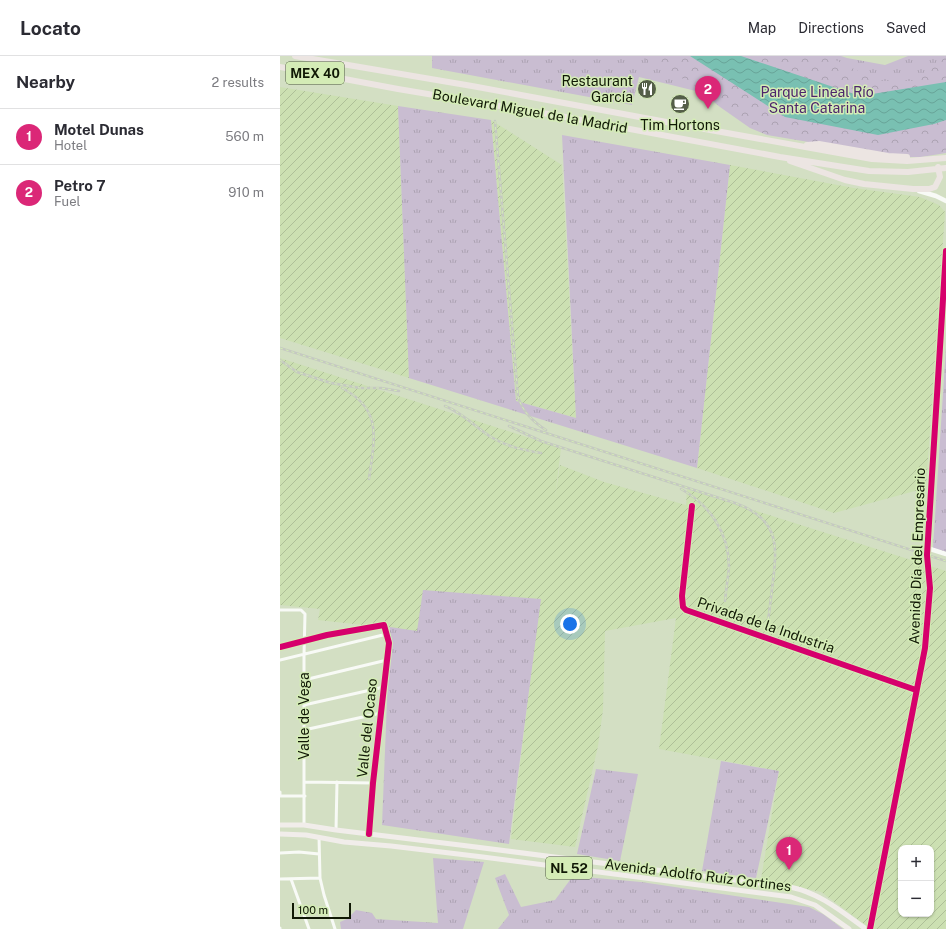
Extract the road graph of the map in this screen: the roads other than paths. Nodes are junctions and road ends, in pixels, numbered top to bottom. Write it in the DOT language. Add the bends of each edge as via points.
graph roads {
  1 [pos="298,56"];
  2 [pos="280,67"];
  3 [pos="804,146"];
  4 [pos="780,157"];
  5 [pos="946,158"];
  6 [pos="946,168"];
  7 [pos="913,190"];
  8 [pos="946,201"];
  9 [pos="946,251"];
  10 [pos="692,506"];
  11 [pos="927,548"];
  12 [pos="946,554"];
  13 [pos="280,610"];
  14 [pos="387,634"];
  15 [pos="304,641"];
  16 [pos="280,647"];
  17 [pos="304,654"];
  18 [pos="280,660"];
  19 [pos="387,660"];
  20 [pos="304,680"];
  21 [pos="384,687"];
  22 [pos="916,690"];
  23 [pos="304,705"];
  24 [pos="381,713"];
  25 [pos="304,730"];
  26 [pos="304,782"];
  27 [pos="337,782"];
  28 [pos="373,783"];
  29 [pos="280,792"];
  30 [pos="280,796"];
  31 [pos="305,796"];
  32 [pos="304,825"];
  33 [pos="280,826"];
  34 [pos="336,830"];
  35 [pos="280,834"];
  36 [pos="369,834"];
  37 [pos="319,837"];
  38 [pos="280,853"];
  39 [pos="319,854"];
  40 [pos="320,878"];
  41 [pos="280,879"];
  42 [pos="291,879"];
  43 [pos="309,929"];
  44 [pos="336,929"];
  45 [pos="849,929"];
  46 [pos="866,929"];
  47 [pos="870,929"];
  1 -- 3 [label="highway, Boulevard Miguel de la Madrid / MEX 40"];
  2 -- 4 [label="highway, Boulevard Miguel de la Madrid / MEX 40"];
  3 -- 5 [label="highway, Boulevard Miguel de la Madrid / MEX 40" via="891,161"];
  3 -- 7 [label="highway" via="819,144 933,161 939,169 940,179 935,187"];
  4 -- 6 [label="highway, Boulevard Miguel de la Madrid / MEX 40" via="869,171 908,172"];
  4 -- 7 [label="highway" via="851,181"];
  7 -- 8 [label="street"];
  9 -- 11 [label="street, Avenida Día del Empresario"];
  10 -- 22 [label="street, Privada de la Industria" via="682,596 683,607 686,610"];
  11 -- 12 [label="street"];
  11 -- 22 [label="street, Avenida Día del Empresario" via="930,588 927,627"];
  13 -- 15 [label="street, Valle de Vega" via="301,610 305,614"];
  14 -- 15 [label="street, Valle del Ocaso" via="384,625"];
  14 -- 17 [label="street"];
  14 -- 19 [label="street, Valle del Ocaso"];
  15 -- 16 [label="street"];
  15 -- 17 [label="street, Valle de Vega"];
  17 -- 18 [label="street"];
  17 -- 20 [label="street, Valle de Vega"];
  19 -- 20 [label="street"];
  19 -- 21 [label="street, Valle del Ocaso"];
  20 -- 23 [label="street, Valle de Vega"];
  21 -- 23 [label="street"];
  21 -- 24 [label="street, Valle del Ocaso"];
  22 -- 47 [label="street, Avenida Día del Empresario"];
  23 -- 25 [label="street, Valle de Vega"];
  24 -- 25 [label="street"];
  24 -- 28 [label="street, Valle del Ocaso"];
  25 -- 26 [label="street, Valle de Vega"];
  26 -- 27 [label="street"];
  26 -- 31 [label="street, Valle de Vega"];
  27 -- 28 [label="street"];
  27 -- 34 [label="street"];
  28 -- 36 [label="street, Valle del Ocaso"];
  29 -- 30 [label="street"];
  30 -- 31 [label="street"];
  31 -- 32 [label="street, Valle de Vega"];
  32 -- 33 [label="main road, Avenida Adolfo Ruíz Cortines / NL 52"];
  32 -- 34 [label="main road, Avenida Adolfo Ruíz Cortines / NL 52"];
  34 -- 36 [label="main road, Avenida Adolfo Ruíz Cortines / NL 52"];
  35 -- 37 [label="main road, Avenida Adolfo Ruíz Cortines / NL 52"];
  36 -- 46 [label="main road, Avenida Adolfo Ruíz Cortines / NL 52" via="790,887 815,894"];
  37 -- 39 [label="street"];
  37 -- 45 [label="main road, Avenida Adolfo Ruíz Cortines / NL 52" via="790,897 815,905"];
  38 -- 39 [label="street"];
  39 -- 40 [label="street"];
  40 -- 42 [label="street"];
  40 -- 44 [label="street"];
  41 -- 42 [label="street"];
  42 -- 43 [label="street"];
}
